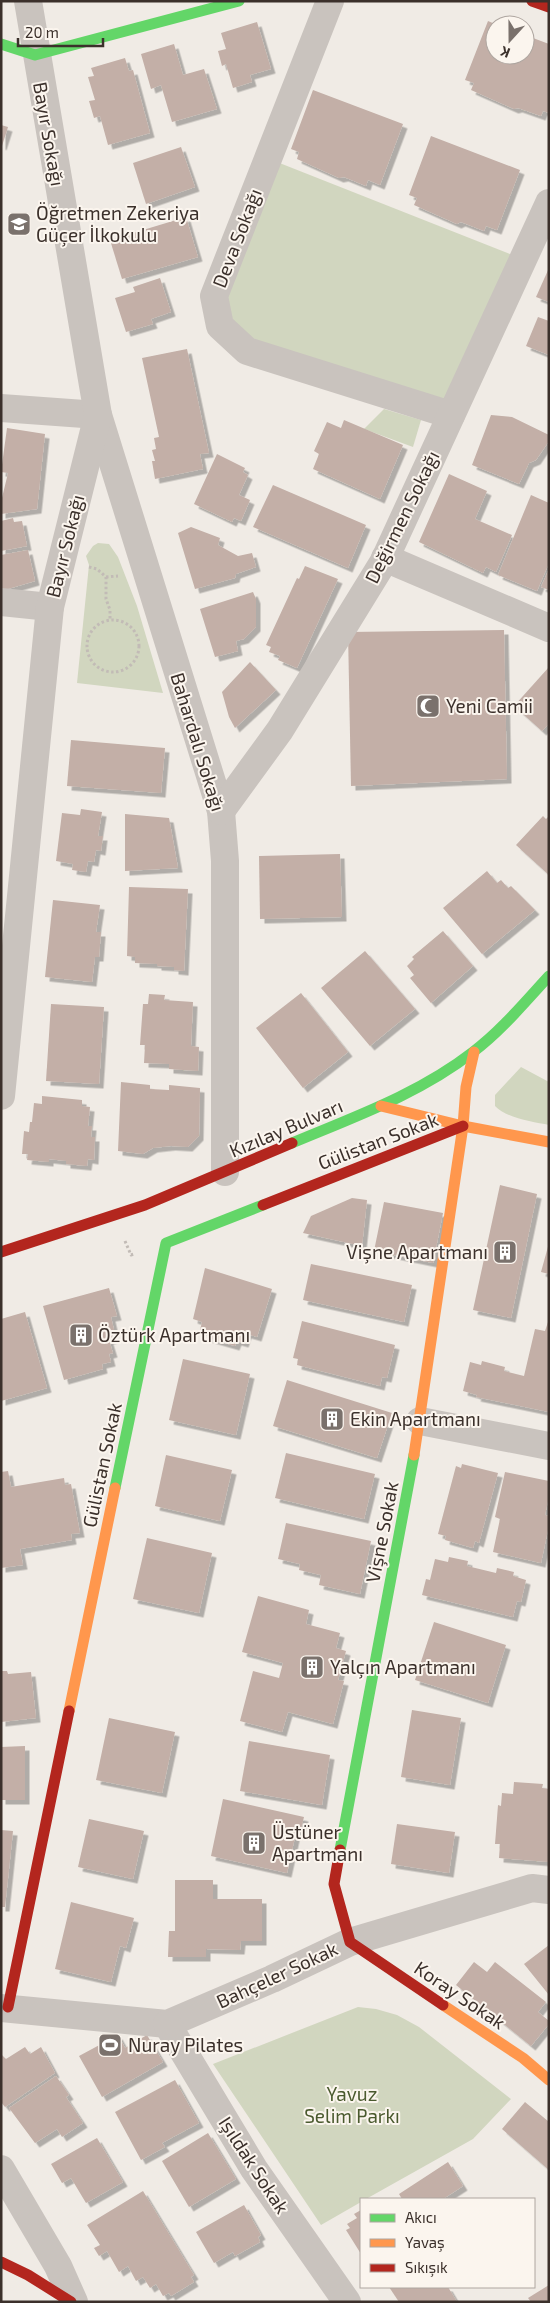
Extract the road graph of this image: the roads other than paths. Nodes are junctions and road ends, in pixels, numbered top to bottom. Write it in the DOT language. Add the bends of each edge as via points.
graph roads {
  1 [pos="28,1"];
  2 [pos="239,1"];
  3 [pos="330,1"];
  4 [pos="532,1"];
  5 [pos="549,7"];
  6 [pos="1,44"];
  7 [pos="35,55"];
  8 [pos="549,203"];
  9 [pos="1,408"];
  10 [pos="98,414"];
  11 [pos="451,415"];
  12 [pos="385,558"];
  13 [pos="1,602"];
  14 [pos="50,607"];
  15 [pos="549,628"];
  16 [pos="221,811"];
  17 [pos="549,976"];
  18 [pos="474,1052"];
  19 [pos="1,1096"];
  20 [pos="382,1106"];
  21 [pos="450,1113"];
  22 [pos="463,1126"];
  23 [pos="549,1142"];
  24 [pos="225,1172"];
  25 [pos="1,1252"];
  26 [pos="420,1421"];
  27 [pos="549,1446"];
  28 [pos="549,1890"];
  29 [pos="350,1942"];
  30 [pos="4,2008"];
  31 [pos="167,2024"];
  32 [pos="549,2080"];
  33 [pos="1,2169"];
  34 [pos="1,2262"];
  35 [pos="73,2302"];
  36 [pos="347,2302"];
  1 -- 7 [label="street, Bayır Sokağı"];
  2 -- 7 [label="street"];
  3 -- 11 [label="street, Deva Sokağı" via="214,296 220,326 247,351"];
  4 -- 5 [label="street"];
  6 -- 7 [label="street"];
  7 -- 10 [label="street, Bayır Sokağı"];
  8 -- 11 [label="street, Değirmen Sokağı"];
  9 -- 10 [label="street"];
  10 -- 14 [label="street, Bayır Sokağı"];
  10 -- 16 [label="street, Bahardalı Sokağı"];
  11 -- 12 [label="street, Değirmen Sokağı"];
  12 -- 15 [label="street"];
  12 -- 16 [label="street, Değirmen Sokağı" via="280,730"];
  13 -- 14 [label="street"];
  14 -- 19 [label="street, Bayır Sokağı"];
  16 -- 24 [label="street, Bahardalı Sokağı" via="225,861"];
  17 -- 18 [label="street, Kızılay Bulvarı"];
  18 -- 20 [label="street, Kızılay Bulvarı" via="427,1089"];
  18 -- 22 [label="street, Vişne Sokak" via="466,1087"];
  20 -- 22 [label="street"];
  20 -- 24 [label="street, Kızılay Bulvarı"];
  21 -- 22 [label="street"];
  22 -- 23 [label="street"];
  22 -- 26 [label="street, Vişne Sokak"];
  22 -- 30 [label="street, Gülistan Sokak" via="166,1243"];
  24 -- 25 [label="street, Kızılay Bulvarı" via="145,1205"];
  26 -- 27 [label="street"];
  26 -- 29 [label="street, Vişne Sokak" via="334,1884"];
  28 -- 29 [label="street, Bahçeler Sokak" via="532,1888"];
  29 -- 31 [label="street, Bahçeler Sokak" via="272,1980"];
  29 -- 32 [label="street, Koray Sokak" via="523,2058"];
  30 -- 31 [label="street, Bahçeler Sokak"];
  31 -- 36 [label="street, Işıldak Sokak" via="254,2169"];
  33 -- 35 [label="street" via="58,2266"];
  34 -- 35 [label="street"];
}
